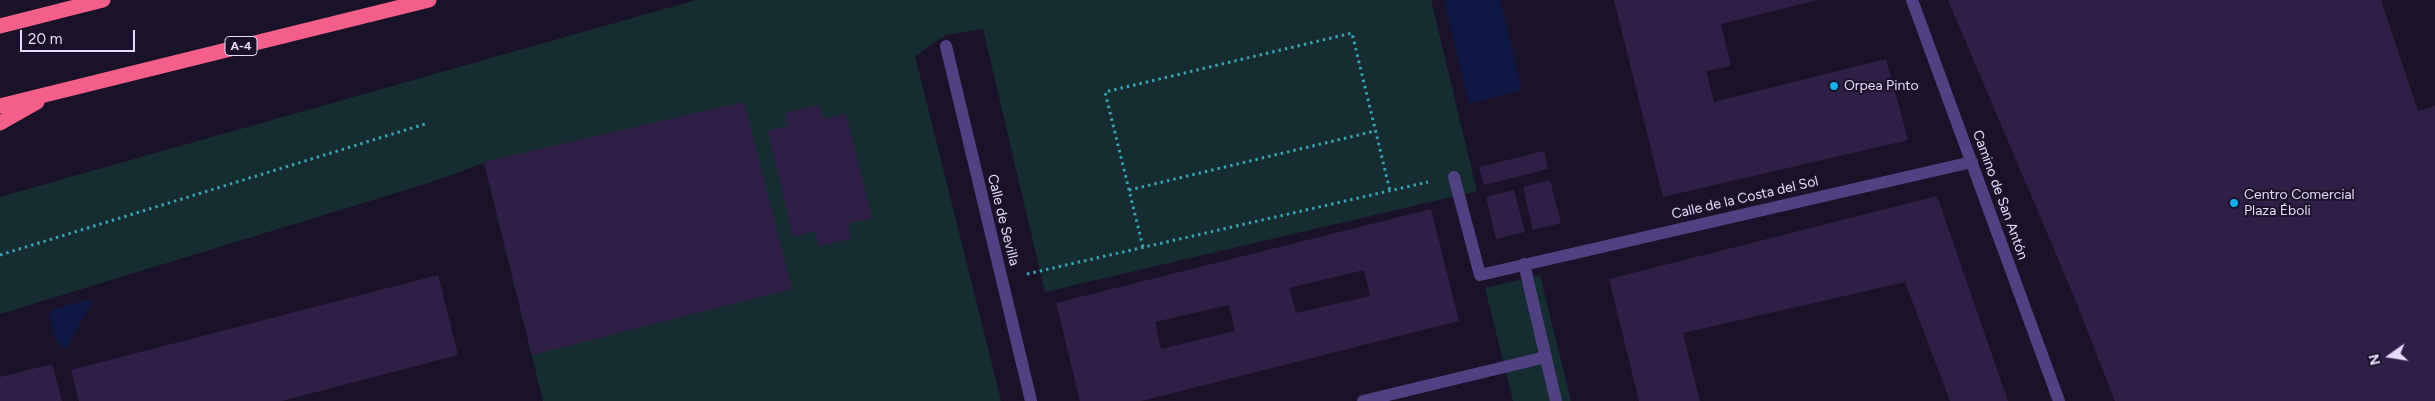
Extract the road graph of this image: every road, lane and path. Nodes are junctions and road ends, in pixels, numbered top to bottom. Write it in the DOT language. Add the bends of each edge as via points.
graph roads {
  1 [pos="103,0"];
  2 [pos="429,0"];
  3 [pos="1912,0"];
  4 [pos="0,26"];
  5 [pos="946,46"];
  6 [pos="53,93"];
  7 [pos="0,106"];
  8 [pos="0,124"];
  9 [pos="425,124"];
  10 [pos="1375,131"];
  11 [pos="1972,162"];
  12 [pos="1454,177"];
  13 [pos="1129,190"];
  14 [pos="1390,191"];
  15 [pos="1143,247"];
  16 [pos="0,255"];
  17 [pos="1524,264"];
  18 [pos="1002,279"];
  19 [pos="1546,357"];
  20 [pos="1031,401"];
  21 [pos="1363,401"];
  22 [pos="1556,401"];
  23 [pos="2059,401"];
  1 -- 4 [label="highway"];
  2 -- 6 [label="highway, A-4"];
  3 -- 11 [label="street, Camino de San Antón"];
  5 -- 18 [label="street, Calle de Sevilla"];
  6 -- 7 [label="highway, A-4"];
  6 -- 8 [label="highway"];
  9 -- 16 [label="path"];
  10 -- 13 [label="path"];
  10 -- 13 [label="path" via="1352,33 1333,37 1105,92"];
  10 -- 14 [label="path"];
  11 -- 17 [label="street, Calle de la Costa del Sol"];
  11 -- 23 [label="street, Camino de San Antón"];
  12 -- 14 [label="path"];
  12 -- 17 [label="street, Calle de la Costa del Sol" via="1480,275"];
  13 -- 15 [label="path"];
  14 -- 15 [label="path"];
  15 -- 18 [label="path"];
  17 -- 19 [label="street"];
  18 -- 20 [label="street, Calle de Sevilla"];
  19 -- 21 [label="street"];
  19 -- 22 [label="street"];
}
